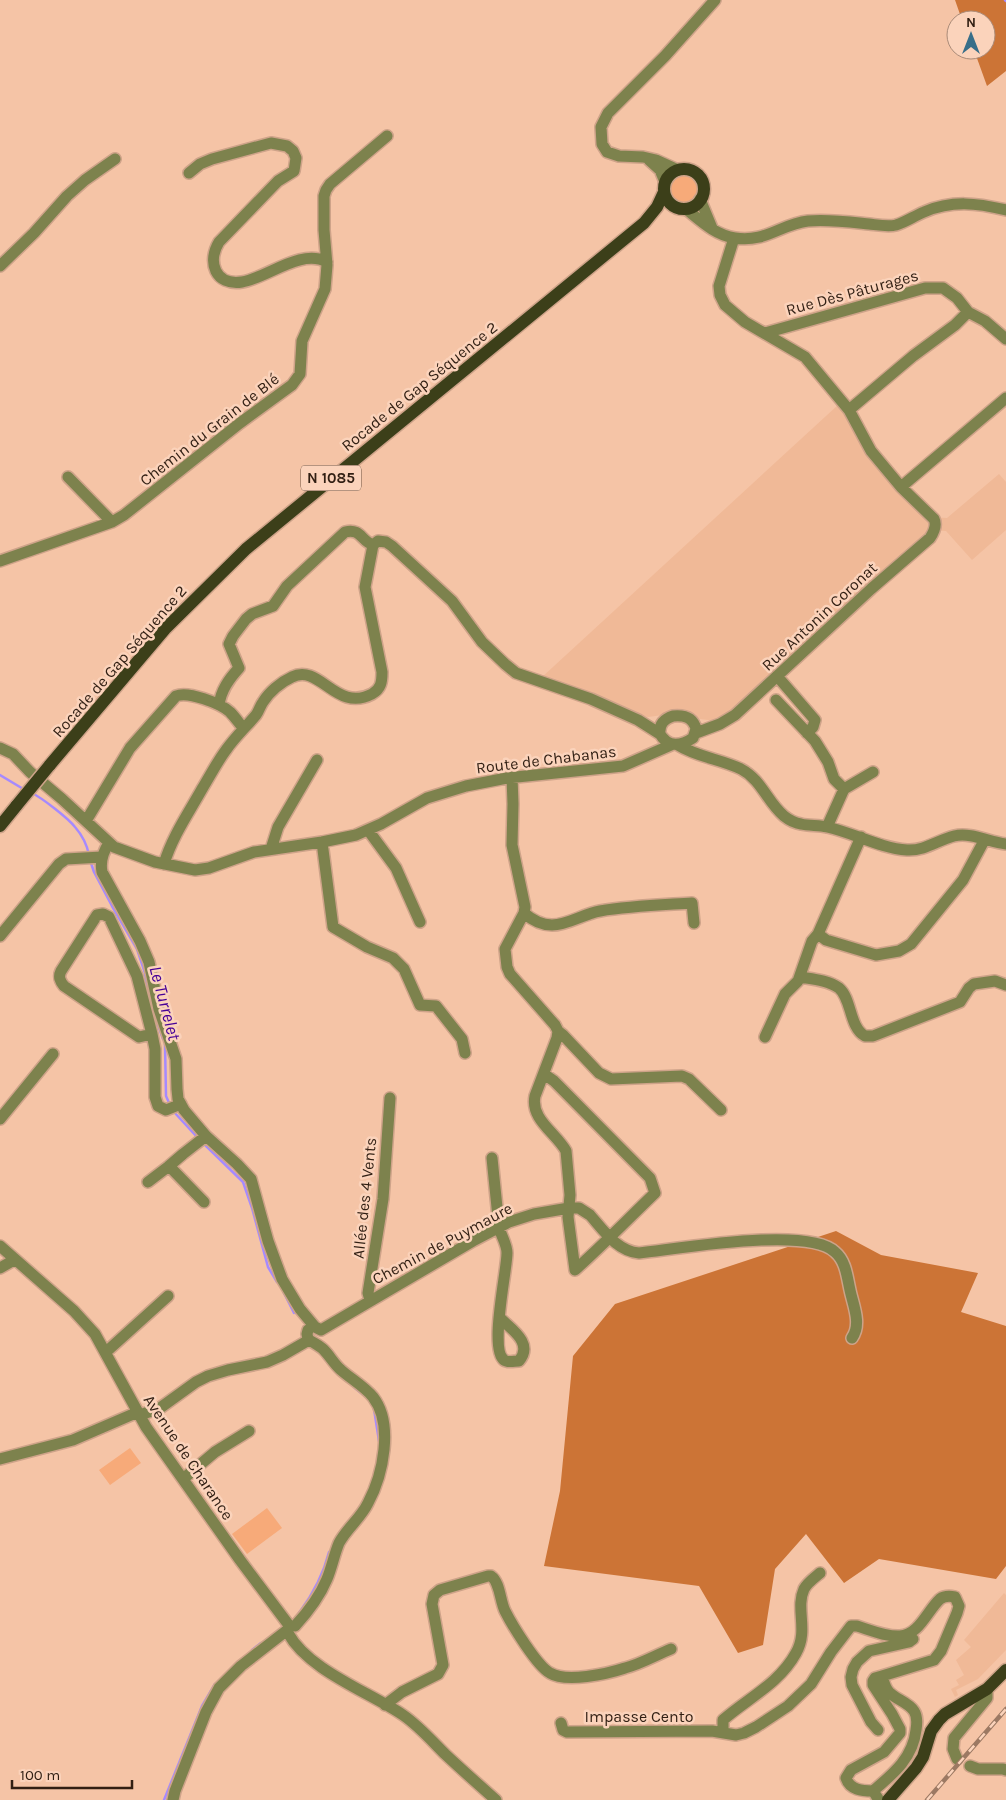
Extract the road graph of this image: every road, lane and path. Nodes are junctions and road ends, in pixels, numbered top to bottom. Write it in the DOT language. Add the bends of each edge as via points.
graph roads {
  1 [pos="714,0"];
  2 [pos="387,136"];
  3 [pos="644,157"];
  4 [pos="115,159"];
  5 [pos="678,170"];
  6 [pos="189,173"];
  7 [pos="665,187"];
  8 [pos="700,199"];
  9 [pos="682,209"];
  10 [pos="1006,210"];
  11 [pos="644,223"];
  12 [pos="713,230"];
  13 [pos="734,238"];
  14 [pos="326,262"];
  15 [pos="0,266"];
  16 [pos="968,312"];
  17 [pos="765,333"];
  18 [pos="1006,339"];
  19 [pos="1006,398"];
  20 [pos="849,410"];
  21 [pos="68,477"];
  22 [pos="902,487"];
  23 [pos="112,522"];
  24 [pos="377,543"];
  25 [pos="0,561"];
  26 [pos="777,676"];
  27 [pos="776,700"];
  28 [pos="220,705"];
  29 [pos="665,719"];
  30 [pos="638,720"];
  31 [pos="692,720"];
  32 [pos="720,724"];
  33 [pos="243,728"];
  34 [pos="807,733"];
  35 [pos="660,735"];
  36 [pos="694,735"];
  37 [pos="674,745"];
  38 [pos="0,748"];
  39 [pos="701,755"];
  40 [pos="646,756"];
  41 [pos="317,760"];
  42 [pos="873,772"];
  43 [pos="512,777"];
  44 [pos="844,789"];
  45 [pos="86,821"];
  46 [pos="0,826"];
  47 [pos="827,827"];
  48 [pos="368,830"];
  49 [pos="860,837"];
  50 [pos="985,839"];
  51 [pos="322,842"];
  52 [pos="109,843"];
  53 [pos="1006,844"];
  54 [pos="271,849"];
  55 [pos="94,857"];
  56 [pos="164,864"];
  57 [pos="524,913"];
  58 [pos="420,922"];
  59 [pos="694,922"];
  60 [pos="818,934"];
  61 [pos="0,936"];
  62 [pos="800,978"];
  63 [pos="1006,985"];
  64 [pos="558,1031"];
  65 [pos="152,1034"];
  66 [pos="765,1037"];
  67 [pos="465,1053"];
  68 [pos="53,1054"];
  69 [pos="544,1074"];
  70 [pos="390,1098"];
  71 [pos="175,1106"];
  72 [pos="721,1110"];
  73 [pos="0,1119"];
  74 [pos="203,1140"];
  75 [pos="492,1158"];
  76 [pos="169,1166"];
  77 [pos="148,1182"];
  78 [pos="204,1202"];
  79 [pos="569,1208"];
  80 [pos="499,1227"];
  81 [pos="610,1238"];
  82 [pos="0,1246"];
  83 [pos="14,1260"];
  84 [pos="0,1268"];
  85 [pos="168,1296"];
  86 [pos="370,1300"];
  87 [pos="500,1318"];
  88 [pos="315,1334"];
  89 [pos="852,1338"];
  90 [pos="106,1352"];
  91 [pos="139,1414"];
  92 [pos="249,1431"];
  93 [pos="0,1459"];
  94 [pos="183,1479"];
  95 [pos="820,1573"];
  96 [pos="927,1618"];
  97 [pos="290,1629"];
  98 [pos="671,1649"];
  99 [pos="1006,1670"];
  100 [pos="882,1676"];
  101 [pos="987,1689"];
  102 [pos="385,1704"];
  103 [pos="561,1723"];
  104 [pos="878,1730"];
  105 [pos="723,1732"];
  106 [pos="957,1759"];
  107 [pos="970,1766"];
  108 [pos="1006,1770"];
  109 [pos="888,1778"];
  110 [pos="898,1789"];
  111 [pos="876,1795"];
  112 [pos="173,1800"];
  113 [pos="496,1800"];
  114 [pos="888,1800"];
  1 -- 3 [label="street" via="603,121 602,144 608,152"];
  2 -- 14 [label="street, Chemin du Grain de Blé" via="326,190"];
  3 -- 5 [label="street"];
  3 -- 7 [label="street" via="660,170"];
  4 -- 15 [label="street" via="67,196"];
  5 -- 7 [label="main road" via="670,174"];
  5 -- 8 [label="main road" via="690,169 701,178 704,189"];
  6 -- 14 [label="street" via="200,164 271,143 287,146 296,158 294,171 278,181 220,242 214,251 214,267 224,280 232,283 244,282 299,260"];
  7 -- 9 [label="main road" via="669,202"];
  7 -- 11 [label="main road, Rocade de Gap Séquence 2 / N 1085" via="657,206"];
  8 -- 9 [label="main road"];
  8 -- 12 [label="street"];
  9 -- 11 [label="main road, Rocade de Gap Séquence 2 / N 1085"];
  9 -- 12 [label="street"];
  10 -- 13 [label="street" via="988,205 952,203 894,225 811,221 794,223 758,238"];
  11 -- 46 [label="main road, Rocade de Gap Séquence 2 / N 1085, bridge" via="246,549 165,629"];
  12 -- 13 [label="street"];
  13 -- 17 [label="street" via="720,280 722,300 733,314"];
  14 -- 23 [label="street, Chemin du Grain de Blé" via="325,289 302,341 300,374 292,385"];
  16 -- 17 [label="street, Rue Dès Pâturages" via="943,288 925,288"];
  16 -- 18 [label="street, Rue Dès Pâturages" via="985,321"];
  16 -- 20 [label="street"];
  17 -- 20 [label="street" via="805,357"];
  19 -- 22 [label="street"];
  20 -- 22 [label="street" via="871,451"];
  21 -- 23 [label="street"];
  22 -- 26 [label="street, Rue Antonin Coronat" via="934,519 936,527 930,538"];
  23 -- 25 [label="street, Chemin du Grain de Blé"];
  24 -- 28 [label="street" via="369,544 352,530 345,532 287,586 273,606 246,619 229,644 239,668 220,695"];
  24 -- 30 [label="street" via="392,546 452,601 482,642 516,673 591,699"];
  24 -- 33 [label="street" via="365,587 382,672 380,689 356,700 313,678 293,676 276,687"];
  26 -- 32 [label="street, Rue Antonin Coronat" via="735,715"];
  26 -- 34 [label="street" via="815,720"];
  27 -- 34 [label="street"];
  28 -- 33 [label="street"];
  28 -- 45 [label="street" via="188,695 176,696 130,748"];
  29 -- 30 [label="street"];
  29 -- 31 [label="street" via="679,715"];
  29 -- 35 [label="street"];
  30 -- 35 [label="street"];
  31 -- 32 [label="street"];
  31 -- 36 [label="street" via="696,726"];
  32 -- 36 [label="street, Rue Antonin Coronat"];
  33 -- 56 [label="street" via="224,752 175,836"];
  34 -- 44 [label="street" via="828,762 834,779"];
  35 -- 37 [label="street"];
  35 -- 40 [label="street"];
  36 -- 37 [label="street" via="684,743"];
  36 -- 39 [label="street" via="695,746"];
  37 -- 39 [label="street"];
  37 -- 40 [label="street, Route de Chabanas"];
  38 -- 45 [label="street, Route de Chabanas" via="13,754"];
  39 -- 47 [label="street" via="748,773 757,780 774,806 793,822"];
  40 -- 43 [label="street, Route de Chabanas" via="609,769"];
  41 -- 54 [label="street" via="278,827"];
  42 -- 44 [label="street"];
  43 -- 48 [label="street, Route de Chabanas" via="428,798"];
  43 -- 57 [label="street" via="512,846"];
  44 -- 47 [label="street"];
  45 -- 52 [label="street, Route de Chabanas"];
  47 -- 49 [label="street"];
  48 -- 51 [label="street, Route de Chabanas"];
  48 -- 58 [label="street" via="396,868"];
  49 -- 50 [label="street" via="907,850 918,850 955,836"];
  49 -- 60 [label="street"];
  50 -- 53 [label="street"];
  50 -- 60 [label="street" via="963,880 911,944 899,951 876,955 866,953 826,940"];
  51 -- 54 [label="street, Route de Chabanas"];
  51 -- 67 [label="street" via="333,927 393,958 404,969 420,1005 436,1006 462,1039"];
  52 -- 55 [label="street"];
  52 -- 56 [label="street, Route de Chabanas"];
  54 -- 56 [label="street, Route de Chabanas" via="195,870"];
  55 -- 61 [label="street" via="66,859 59,864"];
  55 -- 71 [label="street" via="149,962 159,1009 176,1059"];
  57 -- 59 [label="street" via="540,923 555,925 599,911 692,903"];
  57 -- 64 [label="street" via="505,949 507,967"];
  60 -- 62 [label="street" via="812,941"];
  62 -- 63 [label="street" via="818,980 840,989 856,1027 865,1036 960,1002 974,984 995,981"];
  62 -- 66 [label="street" via="785,994"];
  64 -- 69 [label="street"];
  64 -- 72 [label="street" via="611,1080 682,1076"];
  65 -- 65 [label="street" via="137,976 109,917 97,915 61,971 60,981 139,1036"];
  65 -- 71 [label="street" via="155,1097 162,1109"];
  68 -- 73 [label="street"];
  69 -- 79 [label="street" via="534,1103 539,1118 566,1151"];
  69 -- 81 [label="street" via="650,1178 655,1193"];
  70 -- 86 [label="street, Allée des 4 Vents" via="383,1199 368,1293"];
  71 -- 74 [label="street" via="188,1116"];
  74 -- 76 [label="street"];
  74 -- 88 [label="street" via="237,1164 251,1179 275,1262"];
  75 -- 80 [label="street"];
  76 -- 77 [label="street"];
  76 -- 78 [label="street"];
  79 -- 80 [label="street, Chemin de Puymaure" via="521,1217"];
  79 -- 81 [label="street" via="585,1211"];
  79 -- 81 [label="street" via="575,1270"];
  80 -- 86 [label="street, Chemin de Puymaure"];
  80 -- 87 [label="street" via="507,1254 500,1295"];
  81 -- 89 [label="street" via="624,1249 639,1253 768,1239 824,1245 836,1252 843,1262 856,1318"];
  82 -- 83 [label="street, Avenue de Charance"];
  83 -- 84 [label="street"];
  83 -- 90 [label="street, Avenue de Charance" via="74,1312 95,1334"];
  85 -- 90 [label="street"];
  86 -- 88 [label="street, Chemin de Puymaure"];
  88 -- 91 [label="street, Chemin de Puymaure" via="283,1355 196,1382 160,1408"];
  88 -- 97 [label="street" via="335,1364 376,1402 383,1428 384,1451 368,1503 343,1537 326,1581 308,1611"];
  90 -- 91 [label="street, Avenue de Charance"];
  91 -- 93 [label="street, Chemin de Puymaure" via="73,1440"];
  91 -- 94 [label="street, Avenue de Charance"];
  92 -- 94 [label="street" via="215,1452"];
  94 -- 97 [label="street, Avenue de Charance"];
  95 -- 105 [label="street" via="806,1585 802,1596 802,1635 796,1654 770,1685 724,1720"];
  96 -- 100 [label="street" via="945,1596 958,1600 957,1613 934,1660"];
  96 -- 104 [label="street" via="916,1637 909,1642 870,1651 857,1662 852,1685"];
  96 -- 105 [label="street" via="907,1635 901,1636 851,1626 811,1684 788,1706 744,1733"];
  97 -- 102 [label="street, Avenue de Charance" via="301,1650 319,1665"];
  97 -- 112 [label="street" via="241,1666 219,1688 206,1712"];
  98 -- 102 [label="street" via="626,1668 561,1678 549,1673 530,1652 501,1601 495,1579 488,1576 440,1590 434,1595 432,1604 443,1665 441,1670"];
  99 -- 101 [label="main road"];
  100 -- 109 [label="street" via="888,1691 910,1706 917,1720 912,1751"];
  100 -- 111 [label="street" via="875,1678 873,1685 892,1714 900,1734 884,1752 850,1770 846,1778 858,1790"];
  101 -- 106 [label="street" via="985,1702 954,1738 953,1749"];
  101 -- 110 [label="main road" via="939,1720 923,1757"];
  102 -- 113 [label="street, Avenue de Charance" via="422,1730"];
  103 -- 105 [label="street, Impasse Cento" via="567,1732"];
  107 -- 108 [label="street"];
  109 -- 110 [label="street"];
  109 -- 111 [label="street"];
  110 -- 114 [label="main road"];
}
